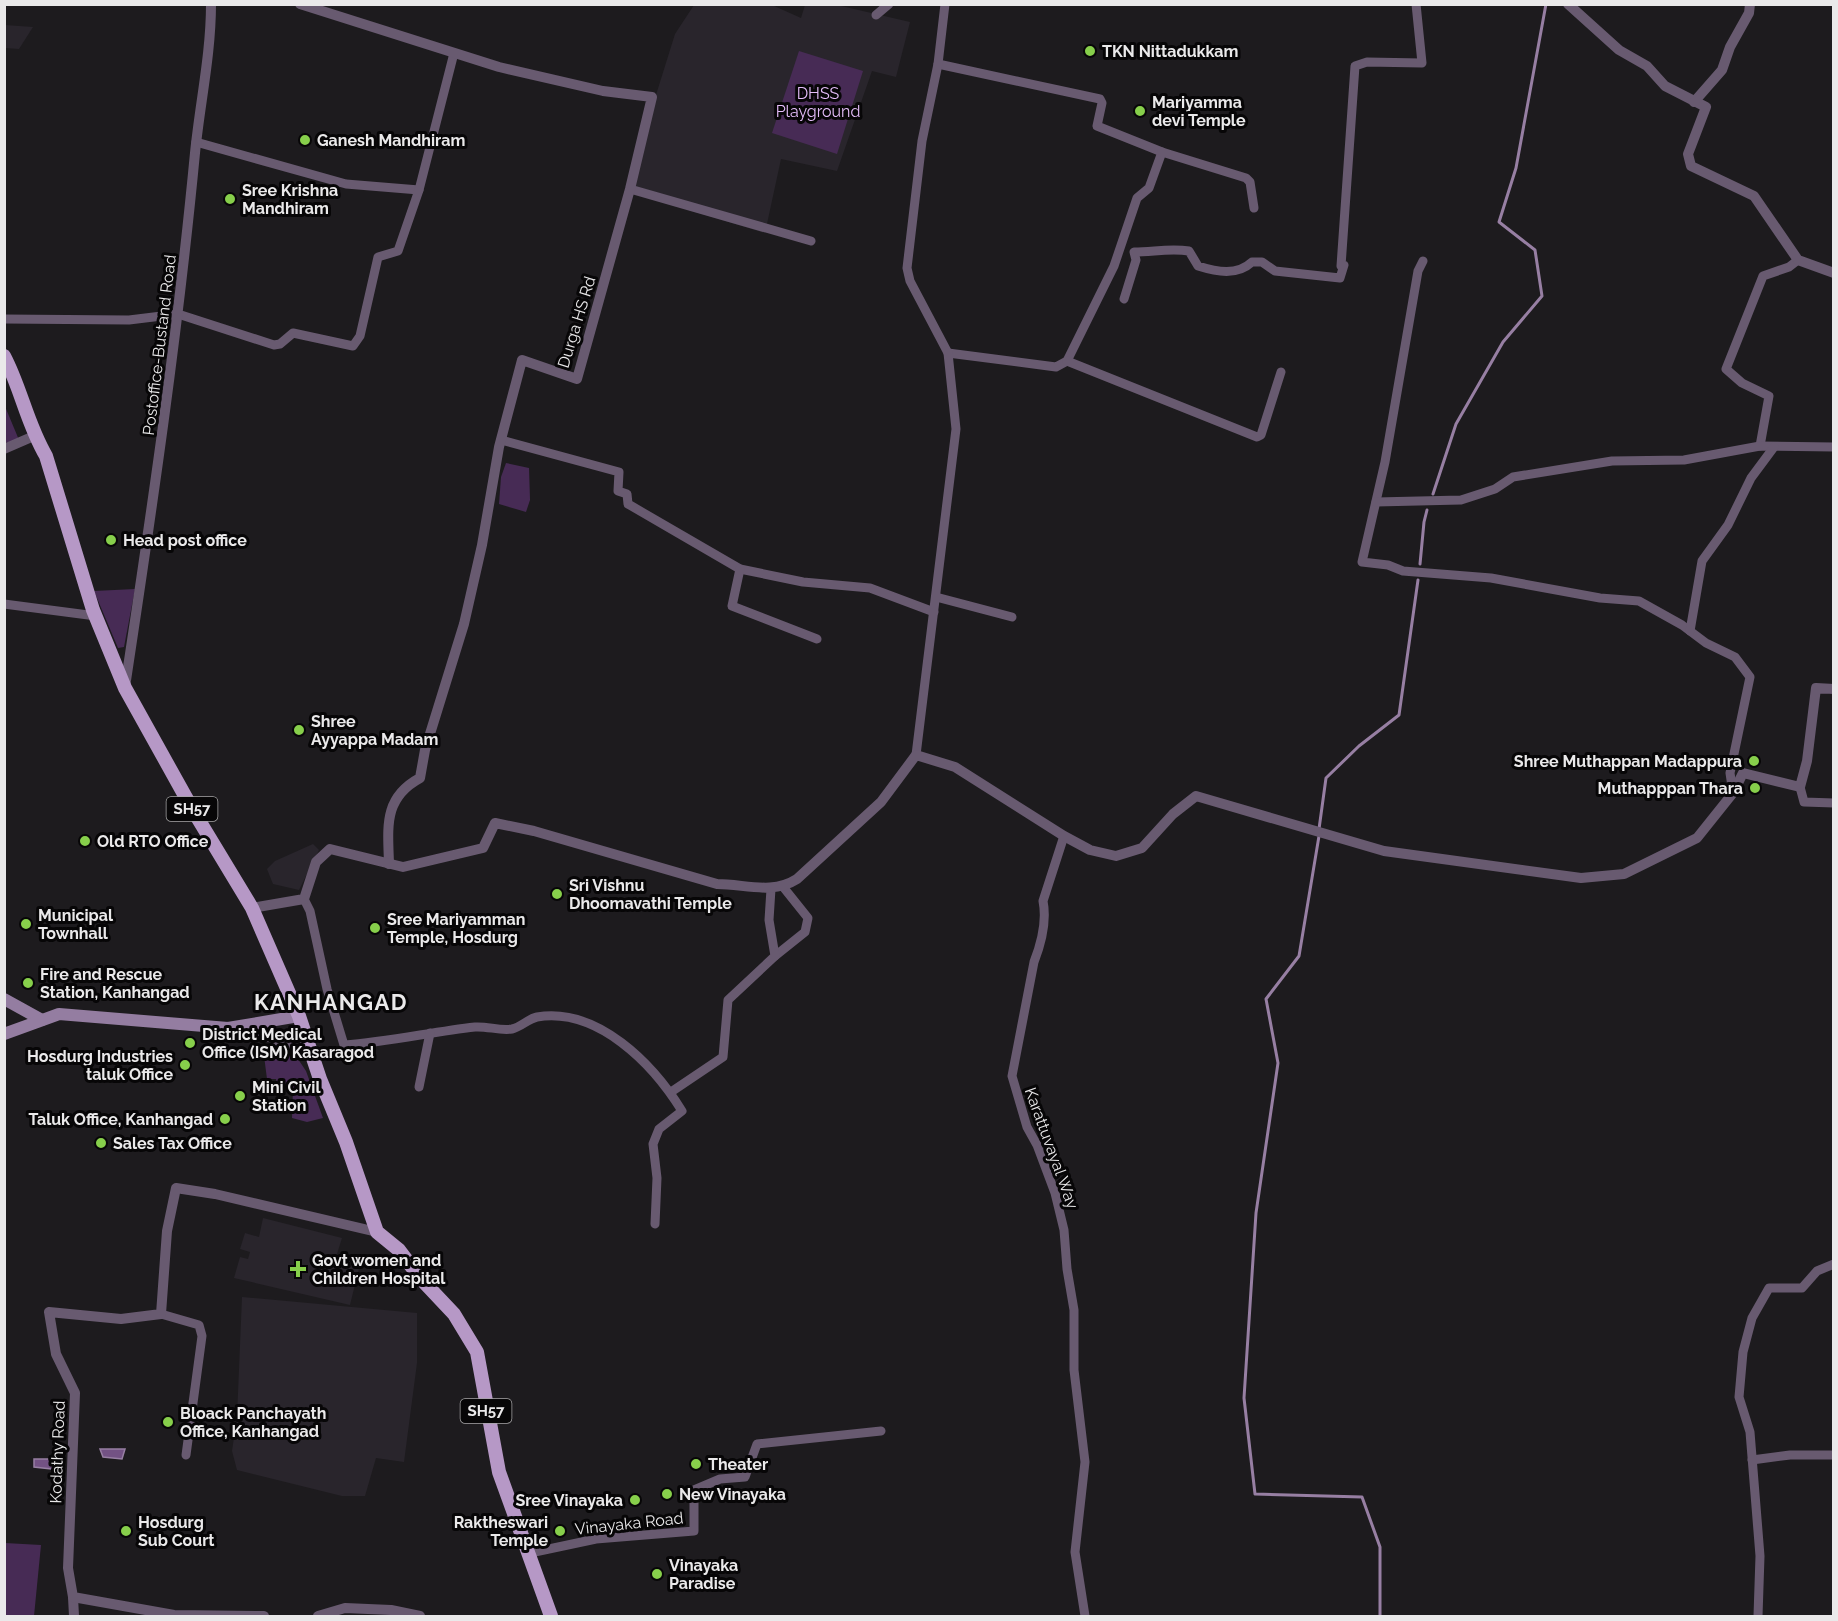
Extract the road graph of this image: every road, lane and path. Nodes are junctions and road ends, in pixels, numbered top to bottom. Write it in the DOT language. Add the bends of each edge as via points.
graph roads {
  1 [pos="212,4"];
  2 [pos="300,4"];
  3 [pos="889,4"];
  4 [pos="945,4"];
  5 [pos="1416,4"];
  6 [pos="1568,4"];
  7 [pos="1750,4"];
  8 [pos="876,15"];
  9 [pos="454,53"];
  10 [pos="938,64"];
  11 [pos="1694,102"];
  12 [pos="196,142"];
  13 [pos="1162,153"];
  14 [pos="630,189"];
  15 [pos="419,190"];
  16 [pos="1254,208"];
  17 [pos="811,241"];
  18 [pos="1798,260"];
  19 [pos="1423,261"];
  20 [pos="1833,273"];
  21 [pos="1124,299"];
  22 [pos="178,314"];
  23 [pos="4,319"];
  24 [pos="948,353"];
  25 [pos="4,356"];
  26 [pos="1067,361"];
  27 [pos="1281,372"];
  28 [pos="10,380"];
  29 [pos="34,436"];
  30 [pos="501,440"];
  31 [pos="1760,446"];
  32 [pos="1774,447"];
  33 [pos="1833,447"];
  34 [pos="4,449"];
  35 [pos="1376,502"];
  36 [pos="740,569"];
  37 [pos="936,597"];
  38 [pos="4,604"];
  39 [pos="934,612"];
  40 [pos="96,616"];
  41 [pos="1011,617"];
  42 [pos="1690,631"];
  43 [pos="818,639"];
  44 [pos="125,688"];
  45 [pos="1833,689"];
  46 [pos="916,755"];
  47 [pos="1800,787"];
  48 [pos="1733,793"];
  49 [pos="1833,803"];
  50 [pos="1064,837"];
  51 [pos="389,864"];
  52 [pos="784,888"];
  53 [pos="771,889"];
  54 [pos="303,899"];
  55 [pos="252,908"];
  56 [pos="776,956"];
  57 [pos="4,999"];
  58 [pos="300,1016"];
  59 [pos="42,1020"];
  60 [pos="243,1026"];
  61 [pos="430,1033"];
  62 [pos="4,1034"];
  63 [pos="312,1056"];
  64 [pos="419,1087"];
  65 [pos="670,1092"];
  66 [pos="655,1224"];
  67 [pos="377,1232"];
  68 [pos="1833,1264"];
  69 [pos="161,1314"];
  70 [pos="881,1431"];
  71 [pos="186,1455"];
  72 [pos="1833,1455"];
  73 [pos="1752,1460"];
  74 [pos="530,1553"];
  75 [pos="73,1597"];
  76 [pos="74,1617"];
  77 [pos="264,1617"];
  78 [pos="318,1617"];
  79 [pos="420,1617"];
  80 [pos="551,1617"];
  81 [pos="1084,1617"];
  82 [pos="1758,1617"];
  1 -- 12 [label="street, Postoffice-Bustand Road"];
  2 -- 9 [label="street, Durga HS Rd"];
  3 -- 8 [label="street"];
  4 -- 10 [label="street"];
  5 -- 21 [label="street" via="1422,63 1367,62 1356,66 1341,266 1344,265 1340,278 1275,271 1262,262 1252,262 1245,269 1215,271 1198,266 1189,251 1173,248 1134,252 1136,260"];
  6 -- 11 [label="street" via="1618,50 1647,66 1665,86"];
  7 -- 11 [label="street" via="1722,70"];
  9 -- 14 [label="street, Durga HS Rd" via="553,81 652,97"];
  9 -- 15 [label="street"];
  10 -- 13 [label="street" via="1100,99 1097,126"];
  10 -- 24 [label="street" via="922,141 907,268"];
  11 -- 18 [label="street" via="1706,107 1688,154 1690,166 1754,196"];
  12 -- 15 [label="street" via="346,184"];
  12 -- 22 [label="street, Postoffice-Bustand Road"];
  13 -- 16 [label="street" via="1246,178 1251,185"];
  13 -- 26 [label="street" via="1149,188 1137,198 1114,266"];
  14 -- 17 [label="street"];
  14 -- 30 [label="street, Durga HS Rd" via="577,379 522,360"];
  15 -- 22 [label="street" via="398,251 378,257 360,336 353,346 293,333 274,345"];
  18 -- 20 [label="street"];
  18 -- 31 [label="street" via="1763,276 1726,369 1742,383 1768,396"];
  19 -- 35 [label="street"];
  22 -- 23 [label="street" via="129,320"];
  22 -- 44 [label="street, Postoffice-Bustand Road" via="159,470"];
  24 -- 26 [label="street" via="1056,367"];
  24 -- 37 [label="street" via="956,429"];
  25 -- 28 [label="main road, SH57" via="13,371"];
  26 -- 27 [label="street" via="1257,437 1261,435"];
  28 -- 29 [label="main road, SH57"];
  29 -- 34 [label="street"];
  29 -- 40 [label="main road, SH57" via="46,456"];
  30 -- 36 [label="street" via="619,472 618,491 627,494 627,504"];
  30 -- 51 [label="street, Durga HS Rd" via="464,624 420,778 406,785 392,802"];
  31 -- 32 [label="street"];
  31 -- 35 [label="street" via="1683,460 1612,461 1513,477 1495,489 1461,500"];
  32 -- 33 [label="street"];
  32 -- 42 [label="street" via="1702,561"];
  35 -- 42 [label="street" via="1362,562 1403,571 1491,578 1599,598 1639,601"];
  36 -- 39 [label="street" via="803,582 870,588"];
  36 -- 43 [label="street" via="732,606"];
  37 -- 39 [label="street"];
  37 -- 41 [label="street"];
  38 -- 40 [label="street"];
  39 -- 46 [label="street"];
  40 -- 44 [label="main road, SH57"];
  42 -- 48 [label="street" via="1735,657 1750,677 1730,773"];
  44 -- 55 [label="main road, SH57"];
  45 -- 47 [label="street" via="1816,688"];
  46 -- 50 [label="street" via="955,767"];
  46 -- 52 [label="street" via="881,802"];
  47 -- 48 [label="street" via="1743,773"];
  47 -- 49 [label="street" via="1804,802"];
  48 -- 50 [label="street" via="1697,838 1624,874 1581,878 1384,851 1196,796 1142,848 1116,856 1090,850"];
  50 -- 81 [label="street, Karattuvayal Way" via="1043,901 1040,946 1012,1076 1026,1127 1060,1209 1064,1230 1085,1462 1075,1552"];
  51 -- 53 [label="street" via="403,867 483,848 495,823 717,884"];
  51 -- 54 [label="street" via="330,849 316,862"];
  52 -- 53 [label="street"];
  52 -- 56 [label="street" via="808,918 805,932"];
  53 -- 56 [label="street" via="769,920"];
  54 -- 55 [label="street"];
  54 -- 61 [label="street" via="310,911 324,979 344,1045 382,1043"];
  55 -- 58 [label="main road, SH57"];
  56 -- 65 [label="street" via="728,999 723,1057"];
  57 -- 59 [label="main road"];
  58 -- 60 [label="main road"];
  58 -- 63 [label="main road, SH57"];
  59 -- 60 [label="main road" via="59,1014"];
  59 -- 62 [label="main road"];
  60 -- 63 [label="street"];
  61 -- 64 [label="street"];
  61 -- 65 [label="street" via="479,1026 512,1029 535,1018 564,1016 609,1032"];
  63 -- 67 [label="main road, SH57"];
  65 -- 66 [label="street" via="682,1111 659,1129 653,1144 657,1178"];
  67 -- 69 [label="street" via="176,1188 167,1232"];
  67 -- 74 [label="main road, SH57" via="399,1251 454,1314 477,1352 499,1472"];
  68 -- 73 [label="street" via="1817,1271 1802,1288 1769,1288 1752,1318 1743,1352 1739,1397 1750,1432"];
  69 -- 71 [label="street" via="199,1325 202,1336"];
  69 -- 75 [label="street, Kodathy Road" via="121,1319 49,1312 56,1354 75,1393 68,1568"];
  70 -- 74 [label="street, Vinayaka Road" via="757,1444 745,1477 720,1479 694,1490 694,1531 605,1538"];
  72 -- 73 [label="street"];
  73 -- 82 [label="street" via="1760,1556"];
  74 -- 80 [label="main road, SH57"];
  75 -- 76 [label="street"];
  75 -- 77 [label="street" via="174,1615"];
  78 -- 79 [label="street" via="345,1608 391,1610"];
}
